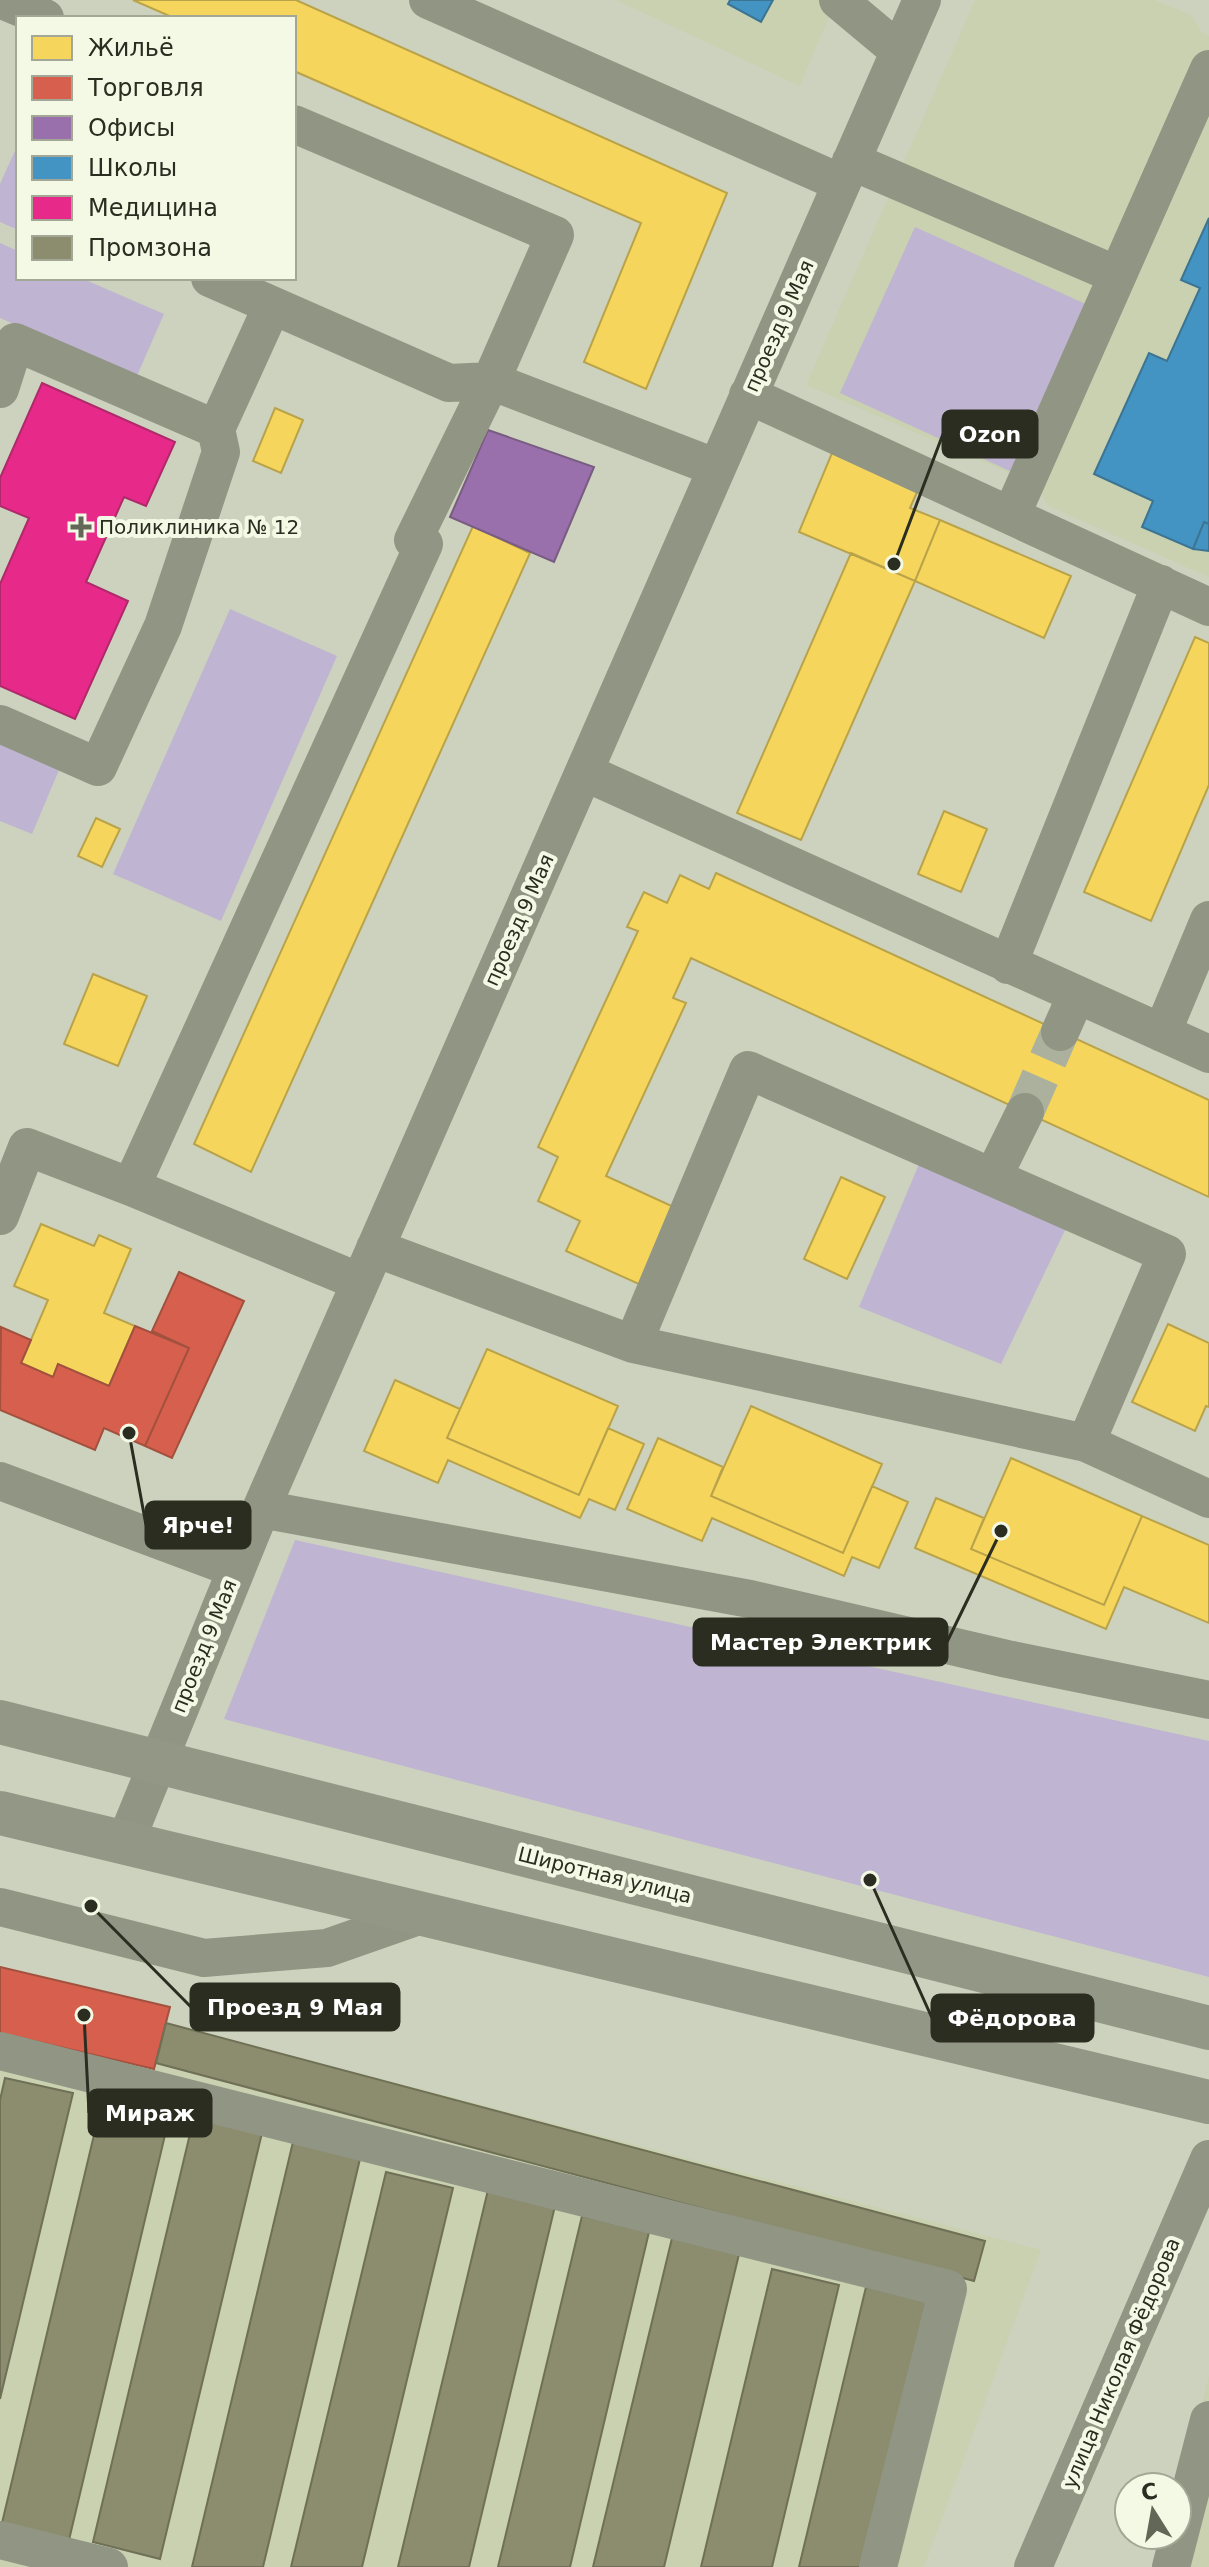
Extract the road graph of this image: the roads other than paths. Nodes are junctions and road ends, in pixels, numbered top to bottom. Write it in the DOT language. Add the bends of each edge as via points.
graph roads {
  1 [pos="2,0"];
  2 [pos="428,0"];
  3 [pos="838,0"];
  4 [pos="922,0"];
  5 [pos="40,16"];
  6 [pos="899,51"];
  7 [pos="1209,69"];
  8 [pos="296,125"];
  9 [pos="846,172"];
  10 [pos="1117,275"];
  11 [pos="214,280"];
  12 [pos="272,306"];
  13 [pos="491,381"];
  14 [pos="0,389"];
  15 [pos="748,395"];
  16 [pos="216,429"];
  17 [pos="717,468"];
  18 [pos="1011,516"];
  19 [pos="1161,584"];
  20 [pos="1209,607"];
  21 [pos="0,724"];
  22 [pos="584,772"];
  23 [pos="1209,920"];
  24 [pos="1008,965"];
  25 [pos="1076,996"];
  26 [pos="1060,1032"];
  27 [pos="1162,1033"];
  28 [pos="1209,1054"];
  29 [pos="1025,1112"];
  30 [pos="993,1177"];
  31 [pos="131,1187"];
  32 [pos="0,1216"];
  33 [pos="368,1265"];
  34 [pos="633,1344"];
  35 [pos="1086,1443"];
  36 [pos="0,1481"];
  37 [pos="1209,1499"];
  38 [pos="261,1509"];
  39 [pos="236,1569"];
  40 [pos="1209,1700"];
  41 [pos="0,1722"];
  42 [pos="157,1762"];
  43 [pos="0,1813"];
  44 [pos="125,1843"];
  45 [pos="0,1907"];
  46 [pos="424,1914"];
  47 [pos="1209,2028"];
  48 [pos="0,2051"];
  49 [pos="1209,2102"];
  50 [pos="1209,2159"];
  51 [pos="1209,2420"];
  52 [pos="0,2540"];
  53 [pos="109,2567"];
  54 [pos="878,2567"];
  55 [pos="1033,2567"];
  56 [pos="1171,2567"];
  1 -- 5 [label="street"];
  2 -- 9 [label="street"];
  3 -- 6 [label="street"];
  4 -- 6 [label="street, проезд 9 Мая"];
  6 -- 9 [label="street, проезд 9 Мая"];
  7 -- 10 [label="street"];
  8 -- 13 [label="street" via="555,235"];
  9 -- 10 [label="street"];
  9 -- 15 [label="street, проезд 9 Мая"];
  10 -- 18 [label="street"];
  11 -- 12 [label="street"];
  12 -- 13 [label="street" via="449,383"];
  12 -- 16 [label="street"];
  13 -- 17 [label="street"];
  13 -- 31 [label="street" via="413,540 424,544"];
  14 -- 16 [label="street" via="15,342"];
  15 -- 17 [label="street, проезд 9 Мая"];
  15 -- 18 [label="street"];
  16 -- 21 [label="street" via="221,452 163,626 98,767"];
  17 -- 22 [label="street, проезд 9 Мая"];
  18 -- 19 [label="street"];
  19 -- 20 [label="street"];
  19 -- 24 [label="street"];
  22 -- 24 [label="street"];
  22 -- 33 [label="street, проезд 9 Мая"];
  23 -- 27 [label="street"];
  24 -- 25 [label="street"];
  25 -- 26 [label="street"];
  25 -- 27 [label="street"];
  27 -- 28 [label="street"];
  29 -- 30 [label="street"];
  30 -- 34 [label="street" via="748,1070"];
  30 -- 35 [label="street" via="1167,1254"];
  31 -- 32 [label="street" via="27,1147"];
  31 -- 33 [label="street"];
  33 -- 34 [label="street"];
  33 -- 38 [label="street, проезд 9 Мая"];
  34 -- 35 [label="street"];
  35 -- 37 [label="street"];
  36 -- 39 [label="street"];
  38 -- 39 [label="street, проезд 9 Мая"];
  38 -- 40 [label="street" via="750,1599"];
  39 -- 42 [label="street, проезд 9 Мая"];
  41 -- 42 [label="main road, Широтная улица"];
  42 -- 44 [label="street, проезд 9 Мая"];
  42 -- 47 [label="main road, Широтная улица"];
  43 -- 44 [label="main road"];
  44 -- 46 [label="main road"];
  45 -- 46 [label="street" via="204,1958 327,1948"];
  46 -- 49 [label="main road"];
  48 -- 54 [label="street" via="948,2289"];
  50 -- 55 [label="street, улица Николая Фёдорова"];
  51 -- 56 [label="street"];
  52 -- 53 [label="street"];
}
